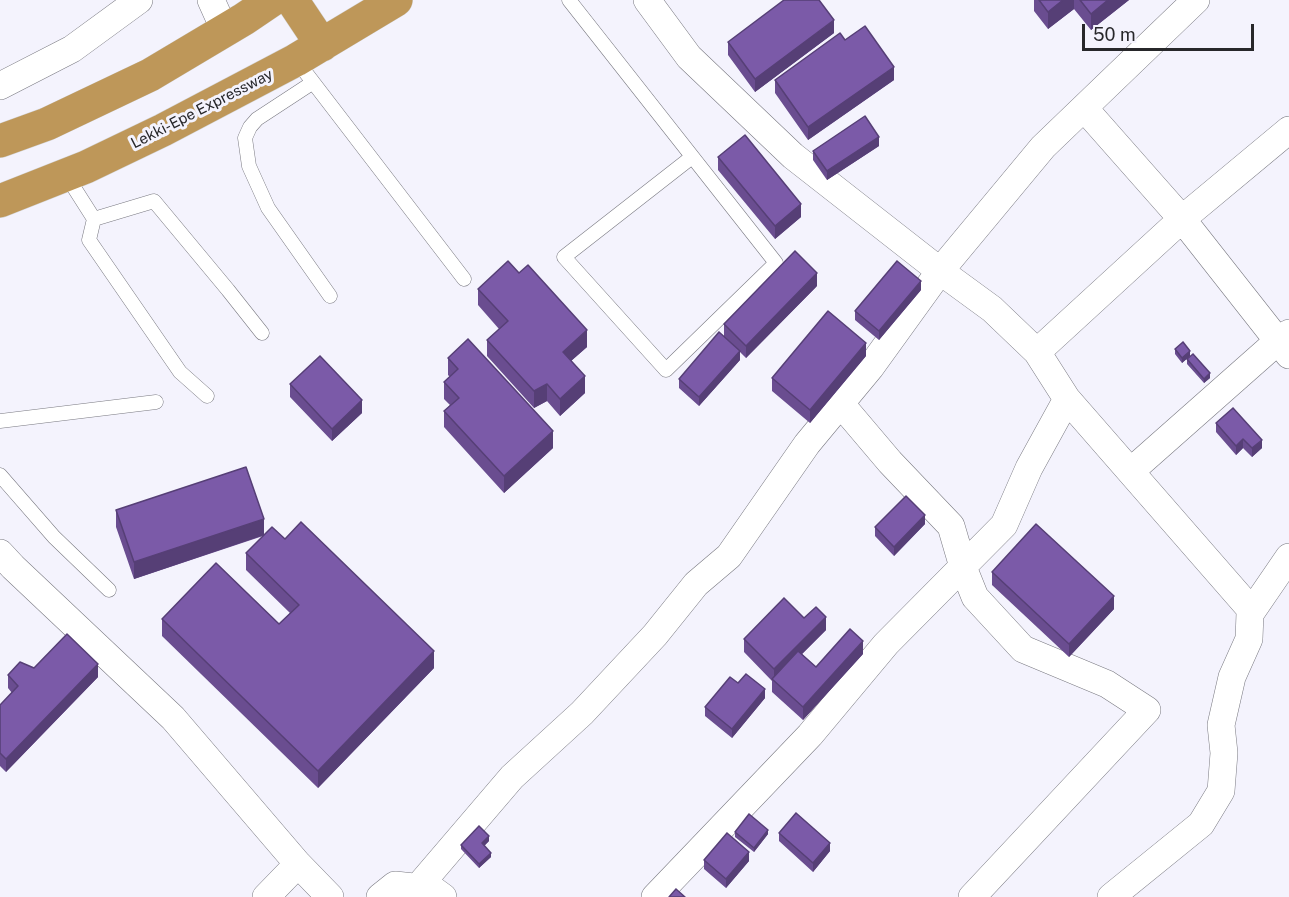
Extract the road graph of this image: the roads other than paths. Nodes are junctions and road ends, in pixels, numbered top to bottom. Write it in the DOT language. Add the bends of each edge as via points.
graph roads {
  1 [pos="139,0"];
  2 [pos="211,0"];
  3 [pos="272,0"];
  4 [pos="292,0"];
  5 [pos="396,0"];
  6 [pos="568,0"];
  7 [pos="647,0"];
  8 [pos="1196,0"];
  9 [pos="225,31"];
  10 [pos="310,63"];
  11 [pos="0,86"];
  12 [pos="1084,108"];
  13 [pos="1289,130"];
  14 [pos="0,141"];
  15 [pos="692,157"];
  16 [pos="66,175"];
  17 [pos="0,201"];
  18 [pos="94,219"];
  19 [pos="1182,219"];
  20 [pos="940,271"];
  21 [pos="464,279"];
  22 [pos="330,296"];
  23 [pos="262,333"];
  24 [pos="1285,343"];
  25 [pos="1037,352"];
  26 [pos="207,396"];
  27 [pos="1067,399"];
  28 [pos="156,402"];
  29 [pos="840,403"];
  30 [pos="0,421"];
  31 [pos="1131,471"];
  32 [pos="0,475"];
  33 [pos="0,553"];
  34 [pos="1289,557"];
  35 [pos="963,567"];
  36 [pos="109,590"];
  37 [pos="1252,611"];
  38 [pos="298,864"];
  39 [pos="431,892"];
  40 [pos="266,897"];
  41 [pos="330,897"];
  42 [pos="380,897"];
  43 [pos="655,897"];
  44 [pos="972,897"];
  45 [pos="1111,897"];
  1 -- 11 [label="street" via="72,49"];
  2 -- 9 [label="street"];
  3 -- 9 [label="highway"];
  4 -- 10 [label="highway"];
  5 -- 10 [label="highway, Lekki-Epe Expressway"];
  6 -- 15 [label="lane"];
  7 -- 20 [label="street" via="689,57 793,156"];
  8 -- 12 [label="street"];
  9 -- 14 [label="highway" via="150,75 47,124"];
  10 -- 16 [label="highway, Lekki-Epe Expressway"];
  10 -- 21 [label="lane"];
  10 -- 22 [label="lane" via="250,127 245,138 249,166 268,208"];
  12 -- 19 [label="street"];
  12 -- 20 [label="street" via="1043,147"];
  13 -- 19 [label="street"];
  15 -- 15 [label="lane" via="776,263 666,370 564,257"];
  16 -- 17 [label="highway, Lekki-Epe Expressway"];
  16 -- 18 [label="lane"];
  18 -- 23 [label="lane" via="153,201"];
  18 -- 26 [label="lane" via="89,240 180,372"];
  19 -- 24 [label="street"];
  19 -- 25 [label="street"];
  20 -- 25 [label="street" via="992,309"];
  20 -- 29 [label="street"];
  24 -- 31 [label="street"];
  25 -- 27 [label="street"];
  27 -- 31 [label="street"];
  27 -- 35 [label="street" via="1029,468 1004,525"];
  28 -- 30 [label="lane"];
  29 -- 35 [label="street" via="951,526"];
  29 -- 39 [label="street" via="729,556 696,584 655,635 582,713 512,777"];
  31 -- 37 [label="street"];
  32 -- 36 [label="lane" via="54,537"];
  33 -- 38 [label="street" via="173,718"];
  34 -- 37 [label="street"];
  35 -- 43 [label="street" via="886,644 810,735"];
  35 -- 44 [label="street" via="975,597 1023,649 1107,684 1147,710"];
  37 -- 45 [label="street" via="1249,639 1232,677 1221,725 1221,791 1201,824"];
  38 -- 40 [label="street"];
  38 -- 41 [label="street"];
  39 -- 42 [label="street" via="395,885"];
}
